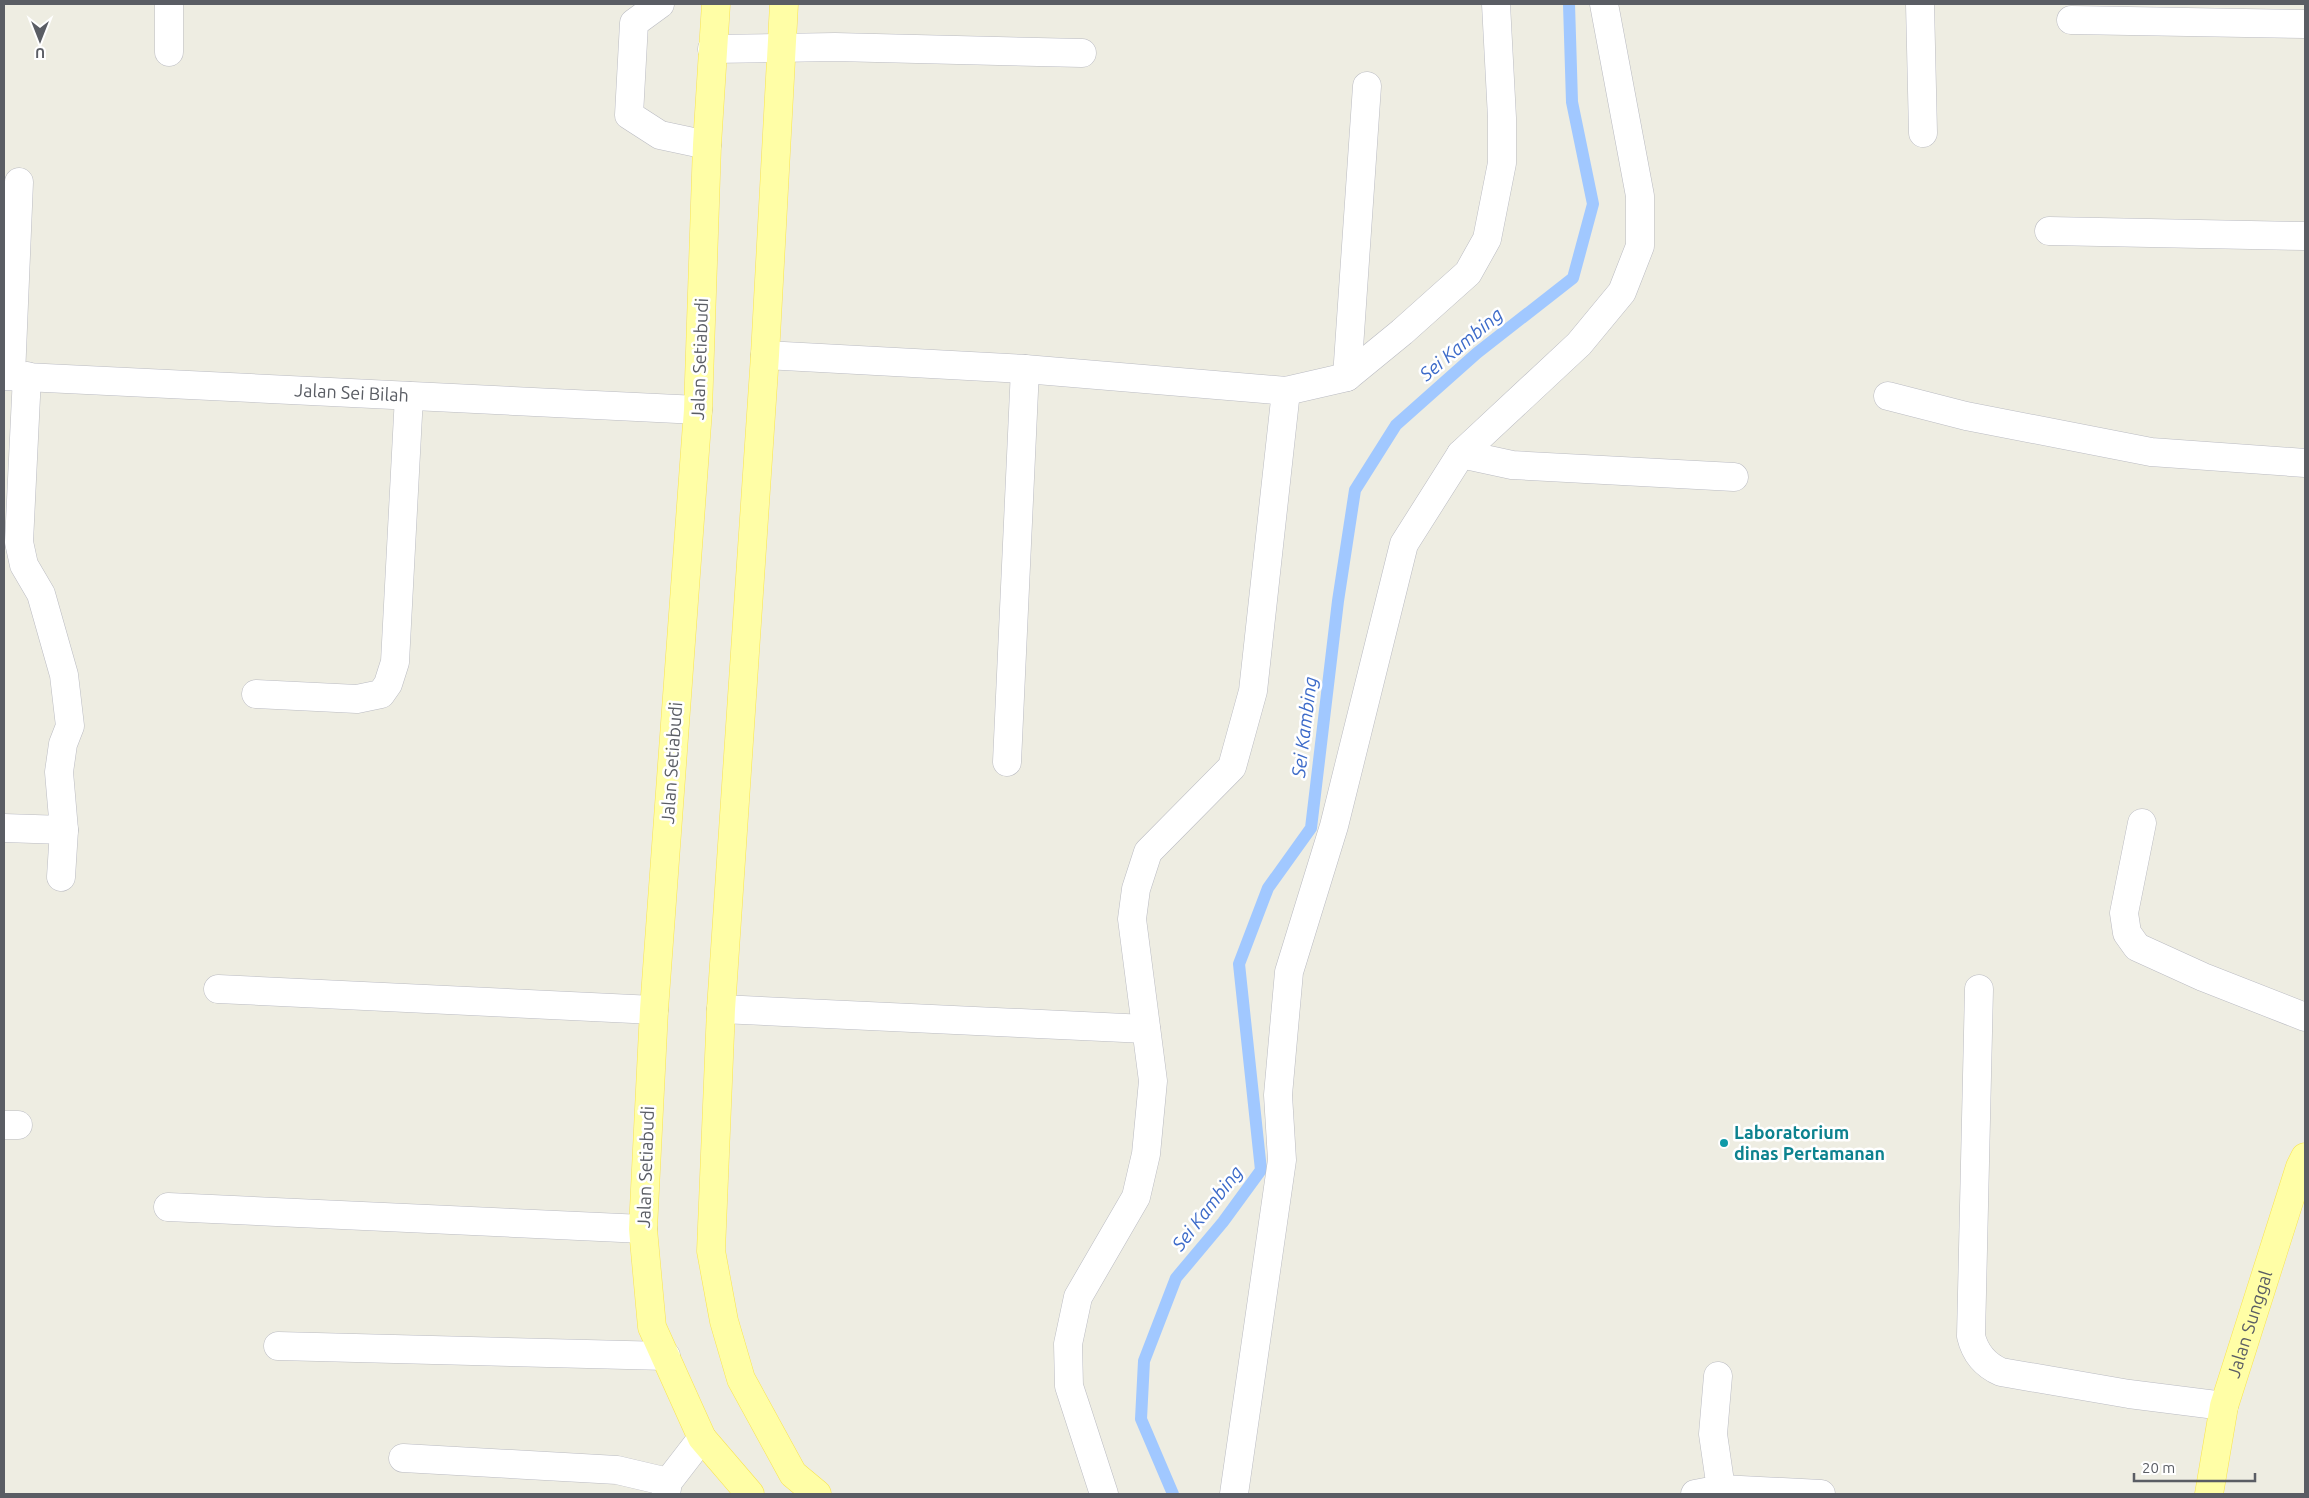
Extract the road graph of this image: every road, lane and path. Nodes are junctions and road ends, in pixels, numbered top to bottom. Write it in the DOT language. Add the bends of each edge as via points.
graph roads {
  1 [pos="169,4"];
  2 [pos="660,4"];
  3 [pos="716,4"];
  4 [pos="784,4"];
  5 [pos="1496,4"];
  6 [pos="1604,4"];
  7 [pos="1920,4"];
  8 [pos="2071,20"];
  9 [pos="2305,24"];
  10 [pos="782,46"];
  11 [pos="712,49"];
  12 [pos="169,52"];
  13 [pos="1082,53"];
  14 [pos="1368,86"];
  15 [pos="1923,133"];
  16 [pos="706,145"];
  17 [pos="19,182"];
  18 [pos="2049,231"];
  19 [pos="2305,236"];
  20 [pos="766,355"];
  21 [pos="1025,369"];
  22 [pos="14,376"];
  23 [pos="1347,377"];
  24 [pos="1286,391"];
  25 [pos="409,396"];
  26 [pos="1888,396"];
  27 [pos="698,410"];
  28 [pos="1461,454"];
  29 [pos="2305,463"];
  30 [pos="1734,477"];
  31 [pos="256,694"];
  32 [pos="1007,762"];
  33 [pos="2142,823"];
  34 [pos="4,828"];
  35 [pos="64,830"];
  36 [pos="61,877"];
  37 [pos="218,989"];
  38 [pos="1979,989"];
  39 [pos="721,1009"];
  40 [pos="654,1010"];
  41 [pos="2305,1016"];
  42 [pos="1146,1029"];
  43 [pos="2304,1164"];
  44 [pos="168,1207"];
  45 [pos="643,1229"];
  46 [pos="278,1346"];
  47 [pos="666,1356"];
  48 [pos="1718,1376"];
  49 [pos="2224,1406"];
  50 [pos="702,1438"];
  51 [pos="404,1458"];
  52 [pos="667,1488"];
  53 [pos="1721,1489"];
  54 [pos="750,1494"];
  55 [pos="817,1494"];
  56 [pos="1104,1494"];
  57 [pos="1234,1494"];
  58 [pos="1694,1494"];
  59 [pos="1822,1494"];
  60 [pos="2209,1494"];
  1 -- 12 [label="street"];
  2 -- 16 [label="street" via="634,23 629,115 660,135"];
  3 -- 11 [label="main road, Jalan Setiabudi"];
  4 -- 10 [label="main road"];
  5 -- 23 [label="street" via="1502,163 1487,239 1468,273"];
  6 -- 28 [label="street" via="1640,196 1640,246 1622,292 1579,344"];
  7 -- 15 [label="street"];
  8 -- 9 [label="street"];
  10 -- 11 [label="street"];
  10 -- 13 [label="street"];
  10 -- 20 [label="main road"];
  11 -- 16 [label="main road, Jalan Setiabudi"];
  14 -- 23 [label="street"];
  16 -- 27 [label="main road, Jalan Setiabudi"];
  17 -- 22 [label="street"];
  18 -- 19 [label="street"];
  20 -- 21 [label="street"];
  20 -- 39 [label="main road"];
  21 -- 24 [label="street"];
  21 -- 32 [label="street"];
  22 -- 25 [label="street, Jalan Sei Bilah"];
  22 -- 35 [label="street" via="19,542 24,565 41,594 64,674 70,726 63,744 59,772"];
  23 -- 24 [label="street"];
  24 -- 42 [label="street" via="1253,691 1232,767 1148,852 1136,889 1132,919"];
  25 -- 27 [label="street, Jalan Sei Bilah"];
  25 -- 31 [label="street" via="395,662 388,684 381,694 357,698"];
  26 -- 29 [label="street" via="1966,416 2151,452"];
  27 -- 40 [label="main road, Jalan Setiabudi"];
  28 -- 30 [label="street" via="1512,465"];
  28 -- 57 [label="street" via="1404,544 1334,826 1289,972 1278,1095 1282,1160"];
  33 -- 41 [label="street" via="2124,913 2127,933 2137,947"];
  34 -- 35 [label="street"];
  35 -- 36 [label="street"];
  37 -- 40 [label="street"];
  38 -- 49 [label="street" via="1971,1326 1974,1347 1989,1367 2001,1372"];
  39 -- 42 [label="street"];
  39 -- 55 [label="main road" via="711,1251 724,1321 741,1379 793,1474"];
  40 -- 45 [label="main road, Jalan Setiabudi"];
  42 -- 56 [label="street" via="1153,1081 1146,1154 1136,1197 1078,1297 1068,1344 1068,1386"];
  43 -- 49 [label="main road, Jalan Sunggal"];
  44 -- 45 [label="street"];
  45 -- 47 [label="main road, Jalan Setiabudi" via="652,1327"];
  46 -- 47 [label="street"];
  47 -- 50 [label="main road, Jalan Setiabudi"];
  48 -- 53 [label="street" via="1713,1434"];
  49 -- 60 [label="main road, Jalan Sunggal"];
  50 -- 52 [label="street"];
  50 -- 54 [label="main road, Jalan Setiabudi"];
  51 -- 52 [label="street" via="617,1470"];
  53 -- 58 [label="street"];
  53 -- 59 [label="street"];
}
